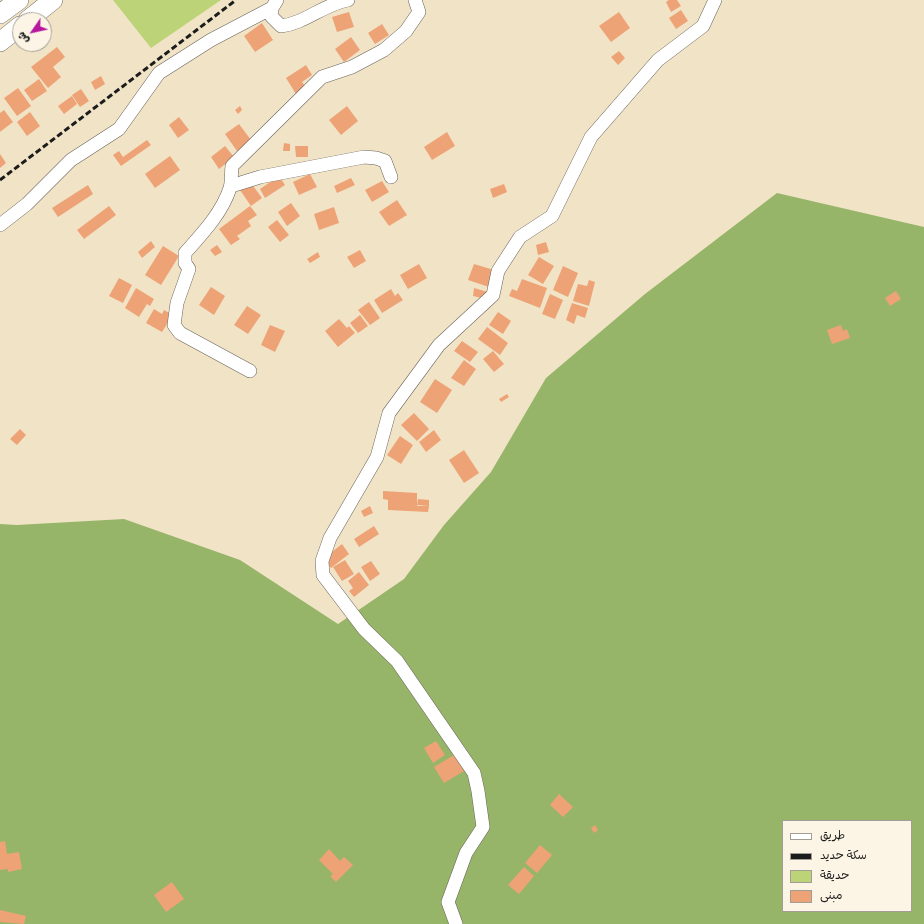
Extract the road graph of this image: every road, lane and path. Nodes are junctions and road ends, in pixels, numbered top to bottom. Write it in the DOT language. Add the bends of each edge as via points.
graph roads {
  1 [pos="19,0"];
  2 [pos="53,0"];
  3 [pos="348,0"];
  4 [pos="415,0"];
  5 [pos="715,0"];
  6 [pos="275,4"];
  7 [pos="38,12"];
  8 [pos="0,14"];
  9 [pos="12,32"];
  10 [pos="0,42"];
  11 [pos="391,177"];
  12 [pos="231,186"];
  13 [pos="0,225"];
  14 [pos="250,371"];
  15 [pos="456,924"];
  1 -- 8 [label="highway"];
  2 -- 7 [label="highway"];
  3 -- 6 [label="street" via="333,3 294,24 281,26 271,16"];
  4 -- 12 [label="street" via="419,12 406,31 384,50 352,67 322,78 232,166"];
  5 -- 15 [label="street" via="703,26 658,60 590,136 552,216 520,237 498,271 493,295 439,345 389,413 377,457 330,538 322,561 323,575 364,629 397,661 474,773 483,827 466,853 448,902"];
  6 -- 13 [label="street" via="159,73 119,129 72,160 27,204"];
  9 -- 10 [label="highway"];
  11 -- 12 [label="street" via="384,161 364,157 260,177"];
  12 -- 14 [label="street" via="206,229 185,253 185,263 189,269 177,303 174,326 180,333"];
}
